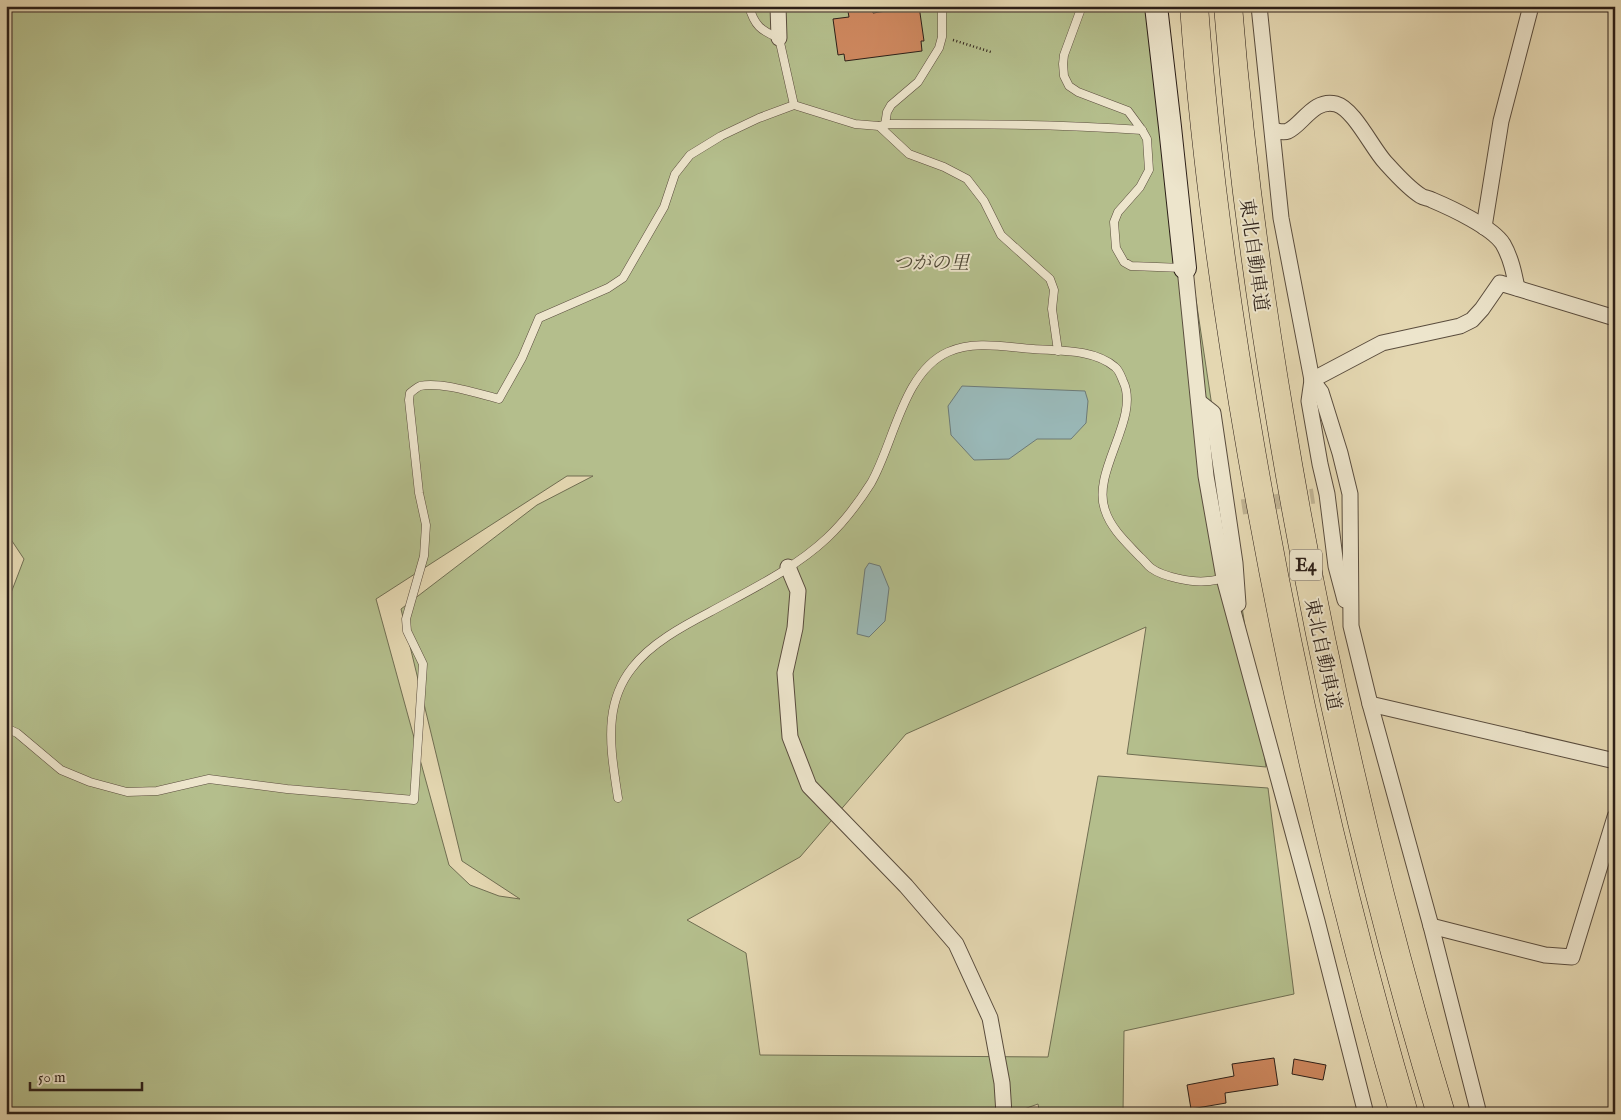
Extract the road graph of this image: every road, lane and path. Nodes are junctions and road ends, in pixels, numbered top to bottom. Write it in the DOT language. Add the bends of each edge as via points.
graph roads {
  1 [pos="749,6"];
  2 [pos="778,6"];
  3 [pos="942,6"];
  4 [pos="1082,6"];
  5 [pos="1156,6"];
  6 [pos="1194,6"];
  7 [pos="1228,6"];
  8 [pos="1259,6"];
  9 [pos="1531,6"];
  10 [pos="942,36"];
  11 [pos="779,38"];
  12 [pos="991,52"];
  13 [pos="794,106"];
  14 [pos="882,126"];
  15 [pos="1142,130"];
  16 [pos="1273,130"];
  17 [pos="1484,227"];
  18 [pos="1184,268"];
  19 [pos="1517,288"];
  20 [pos="1615,318"];
  21 [pos="1058,351"];
  22 [pos="1312,380"];
  23 [pos="1199,402"];
  24 [pos="788,567"];
  25 [pos="1224,578"];
  26 [pos="1351,626"];
  27 [pos="1240,636"];
  28 [pos="1370,704"];
  29 [pos="6,728"];
  30 [pos="1615,761"];
  31 [pos="618,798"];
  32 [pos="1615,817"];
  33 [pos="1431,926"];
  34 [pos="1004,1114"];
  35 [pos="1366,1114"];
  36 [pos="1404,1114"];
  37 [pos="1441,1114"];
  38 [pos="1479,1114"];
  1 -- 11 [label="lane" via="756,26"];
  2 -- 11 [label="street"];
  3 -- 10 [label="lane"];
  4 -- 15 [label="lane" via="1064,55 1066,81 1078,92 1128,110"];
  5 -- 18 [label="street"];
  6 -- 36 [label="highway, 東北自動車道 / E4" via="1212,192 1234,354 1265,532 1331,840"];
  7 -- 37 [label="highway, 東北自動車道 / E4" via="1249,209 1268,349 1298,525 1364,833"];
  8 -- 16 [label="street"];
  9 -- 17 [label="street" via="1501,121"];
  10 -- 12 [label="path"];
  10 -- 14 [label="lane" via="939,48 918,82 891,105"];
  11 -- 13 [label="lane"];
  13 -- 14 [label="lane" via="855,124"];
  13 -- 29 [label="lane" via="759,118 690,155 675,174 664,207 623,278 608,288 539,318 499,399 435,385 420,386 410,393 419,492 426,525 424,556 406,619 407,631 423,664 414,800 209,779 157,791 127,792 61,770 17,733"];
  14 -- 15 [label="lane" via="1067,125"];
  14 -- 21 [label="lane" via="909,154 967,179 984,201 1002,235 1050,278 1054,290 1052,309"];
  15 -- 18 [label="lane" via="1147,139 1149,170 1140,187 1118,212 1114,222 1116,248 1124,262 1131,266"];
  16 -- 17 [label="street" via="1289,131 1316,107 1336,104 1357,122 1375,152 1421,196"];
  16 -- 22 [label="street" via="1282,218"];
  17 -- 19 [label="street" via="1502,243 1512,265"];
  18 -- 23 [label="street"];
  19 -- 20 [label="street"];
  19 -- 22 [label="street" via="1500,283 1472,320 1460,326 1382,344"];
  21 -- 24 [label="lane" via="986,345 948,352 931,363 915,382 887,449 853,508 828,537"];
  21 -- 25 [label="lane" via="1095,355 1118,368 1127,388 1120,434 1103,482 1104,509 1114,529 1152,570 1180,579 1208,582"];
  22 -- 26 [label="street" via="1309,401 1320,495"];
  22 -- 26 [label="street" via="1321,392 1350,494"];
  23 -- 25 [label="street" via="1206,476"];
  23 -- 27 [label="street" via="1213,414 1235,508"];
  24 -- 31 [label="lane" via="679,629 632,667 620,689 612,716 611,746"];
  24 -- 34 [label="street" via="798,591 796,628 785,673 790,737 796,753 810,786 906,886 956,944 990,1018"];
  25 -- 27 [label="street"];
  26 -- 28 [label="street"];
  27 -- 35 [label="street"];
  28 -- 30 [label="street"];
  28 -- 33 [label="street"];
  32 -- 33 [label="street" via="1572,957 1545,955"];
  33 -- 38 [label="street"];
}
